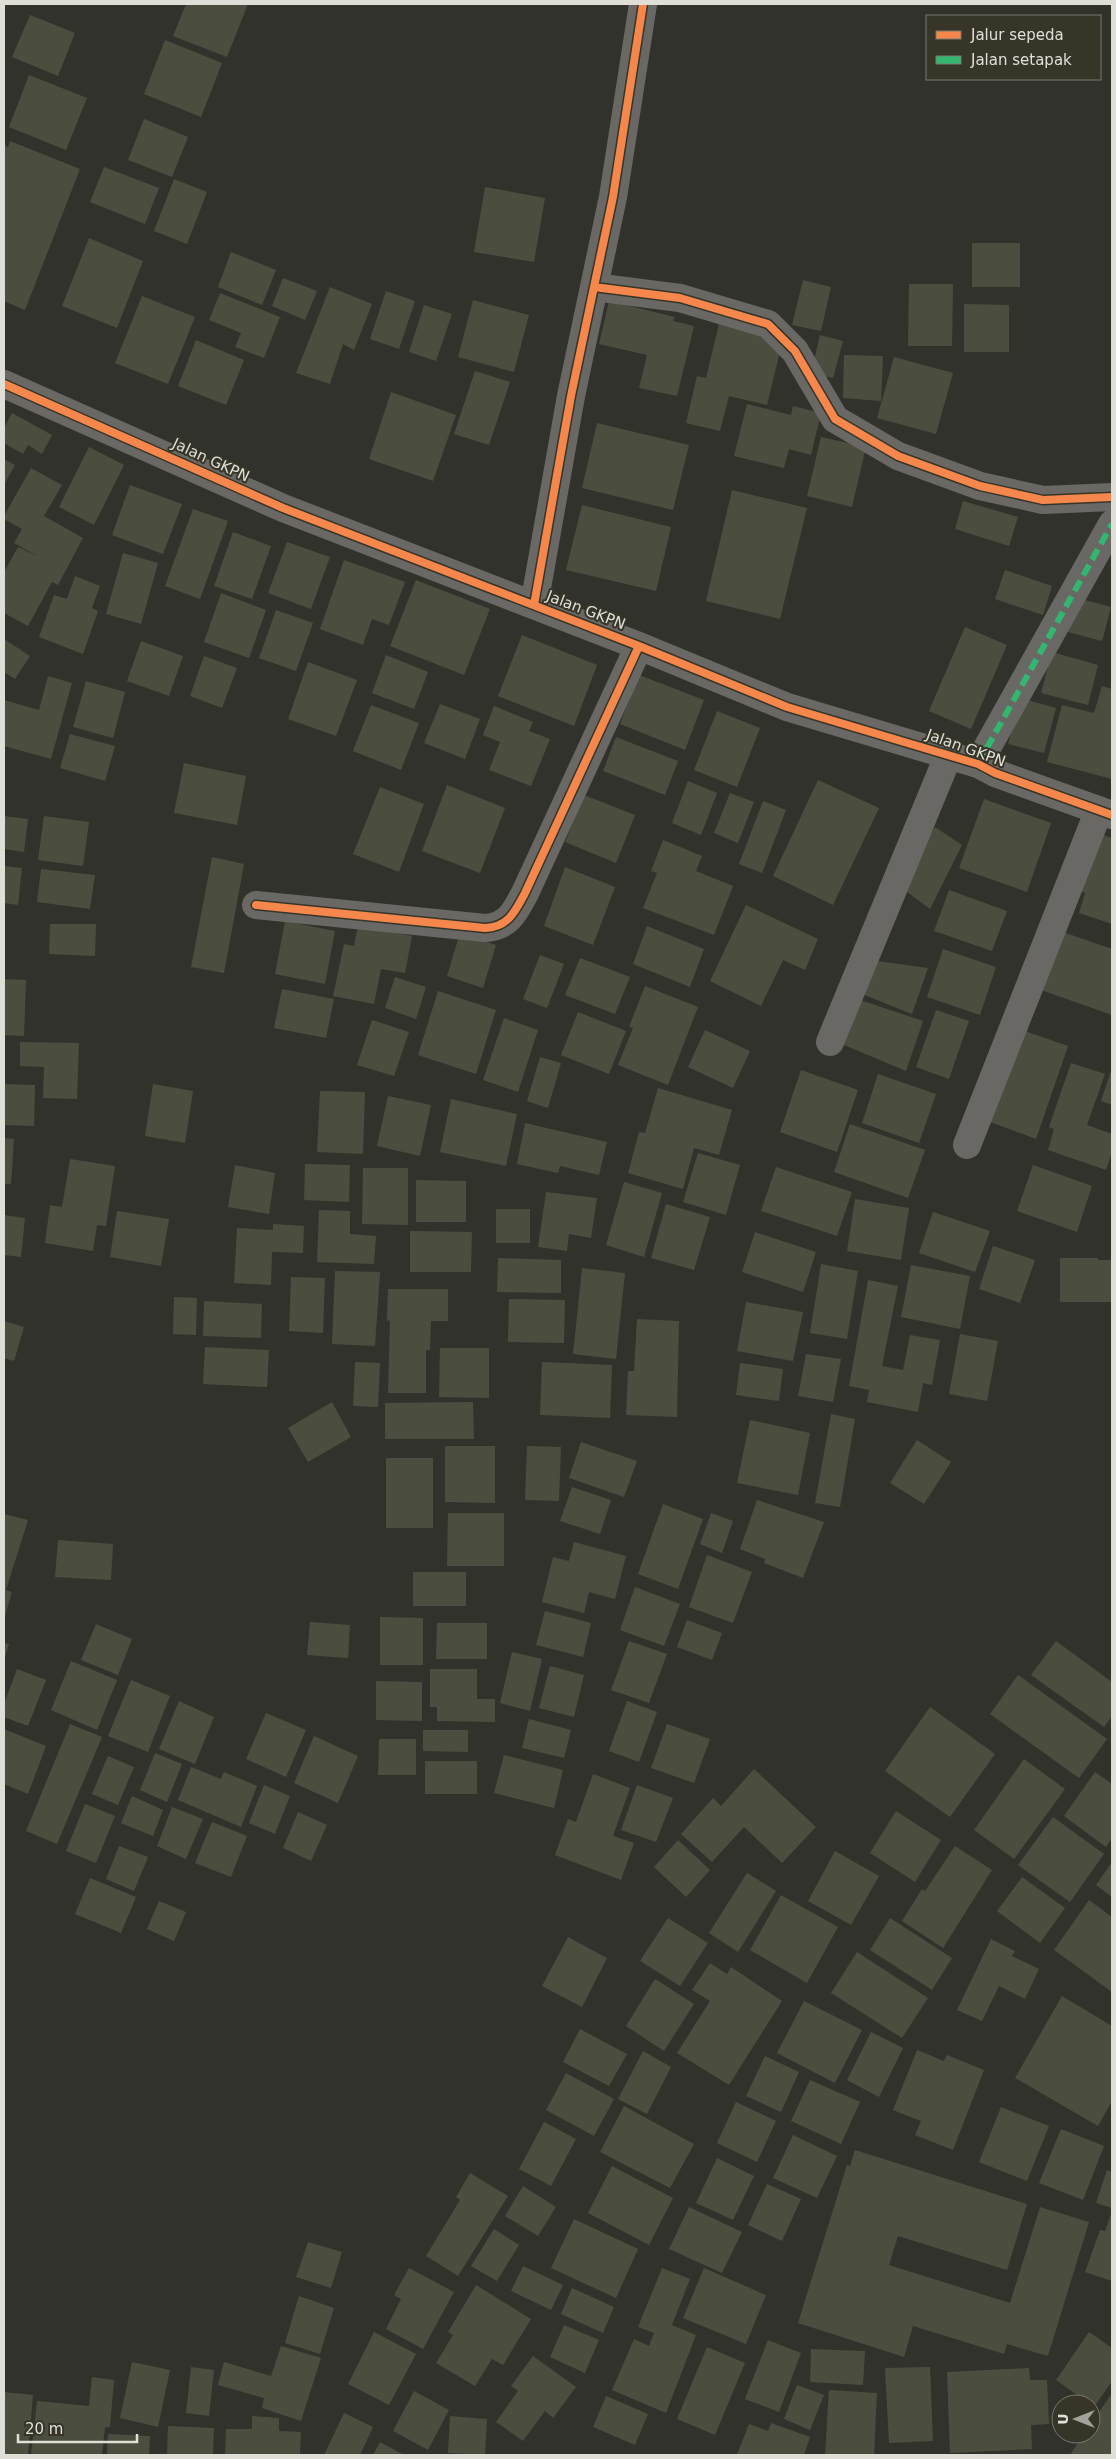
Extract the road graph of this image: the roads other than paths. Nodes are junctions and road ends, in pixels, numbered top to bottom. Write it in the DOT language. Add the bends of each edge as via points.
graph roads {
  1 [pos="643,4"];
  2 [pos="594,287"];
  3 [pos="4,384"];
  4 [pos="1112,497"];
  5 [pos="1112,524"];
  6 [pos="534,605"];
  7 [pos="639,646"];
  8 [pos="949,754"];
  9 [pos="978,764"];
  10 [pos="1106,813"];
  11 [pos="256,905"];
  12 [pos="830,1042"];
  13 [pos="966,1145"];
  1 -- 2 [label="street" via="613,197"];
  2 -- 4 [label="street" via="680,298 768,324 795,351 835,419 898,456 980,486 1043,500"];
  2 -- 6 [label="street"];
  3 -- 6 [label="street, Jalan GKPN" via="283,508"];
  5 -- 9 [label="street"];
  6 -- 7 [label="street, Jalan GKPN"];
  7 -- 8 [label="street, Jalan GKPN" via="787,707"];
  7 -- 11 [label="street" via="525,893 507,922 495,928 485,928"];
  8 -- 9 [label="street, Jalan GKPN"];
  8 -- 12 [label="street"];
  9 -- 10 [label="street, Jalan GKPN"];
  10 -- 13 [label="street"];
}
